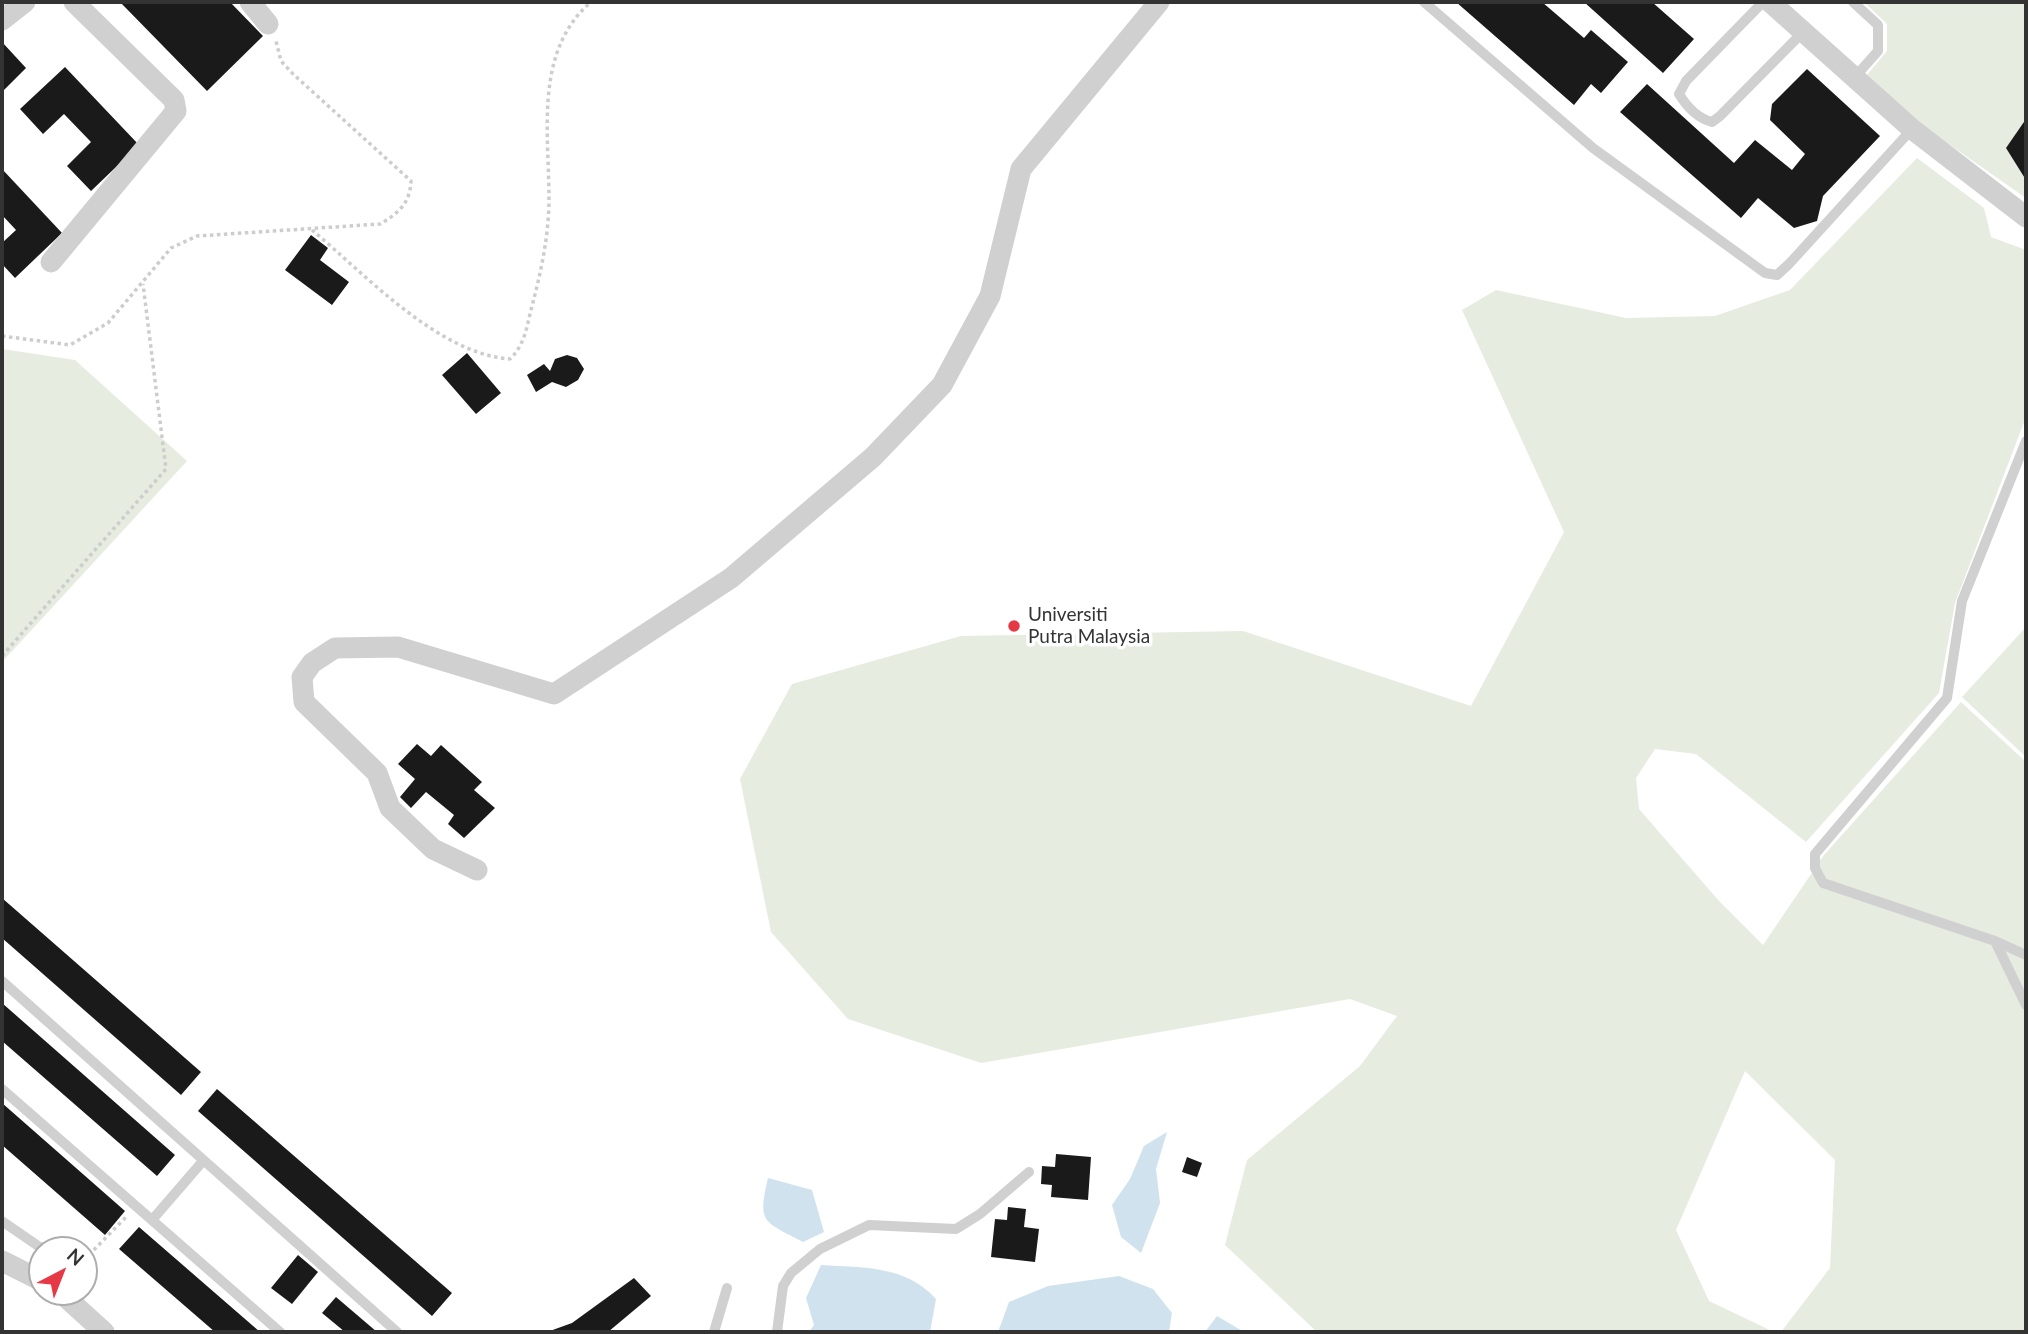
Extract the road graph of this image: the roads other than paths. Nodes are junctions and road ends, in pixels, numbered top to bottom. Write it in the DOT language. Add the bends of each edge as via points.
graph roads {
  1 [pos="25,2"];
  2 [pos="74,2"];
  3 [pos="250,2"];
  4 [pos="1158,2"];
  5 [pos="1424,2"];
  6 [pos="1763,2"];
  7 [pos="1770,2"];
  8 [pos="1853,2"];
  9 [pos="2,20"];
  10 [pos="268,24"];
  11 [pos="1802,33"];
  12 [pos="1854,78"];
  13 [pos="1912,129"];
  14 [pos="2026,217"];
  15 [pos="51,262"];
  16 [pos="2026,441"];
  17 [pos="477,870"];
  18 [pos="1994,941"];
  19 [pos="2026,954"];
  20 [pos="2,981"];
  21 [pos="2026,1005"];
  22 [pos="2,1089"];
  23 [pos="203,1161"];
  24 [pos="1029,1172"];
  25 [pos="152,1220"];
  26 [pos="2,1222"];
  27 [pos="28,1239"];
  28 [pos="2,1261"];
  29 [pos="28,1274"];
  30 [pos="727,1287"];
  31 [pos="75,1306"];
  32 [pos="104,1332"];
  33 [pos="280,1332"];
  34 [pos="397,1332"];
  35 [pos="713,1332"];
  36 [pos="777,1332"];
  1 -- 9 [label="street"];
  2 -- 15 [label="street" via="174,100 176,111"];
  3 -- 10 [label="street"];
  4 -- 17 [label="street" via="1021,169 990,296 942,385 873,457 731,578 554,694 398,647 335,648 312,663 302,677 304,702 377,773 390,808 433,849"];
  5 -- 13 [label="lane" via="1594,148 1765,273 1777,275 1789,264"];
  6 -- 11 [label="lane" via="1686,82 1679,94 1686,106 1712,122"];
  7 -- 11 [label="street"];
  8 -- 12 [label="lane" via="1878,25 1878,51"];
  11 -- 12 [label="street"];
  12 -- 13 [label="street"];
  13 -- 14 [label="street"];
  16 -- 18 [label="lane" via="1962,601 1947,698 1815,854 1823,883"];
  18 -- 19 [label="lane"];
  18 -- 21 [label="lane"];
  20 -- 23 [label="lane"];
  22 -- 25 [label="lane"];
  23 -- 25 [label="lane"];
  23 -- 34 [label="lane"];
  24 -- 36 [label="lane" via="956,1229 869,1225 820,1249 790,1273 783,1286"];
  25 -- 33 [label="lane"];
  26 -- 27 [label="lane"];
  28 -- 29 [label="street"];
  30 -- 35 [label="lane"];
  31 -- 32 [label="street"];
}
